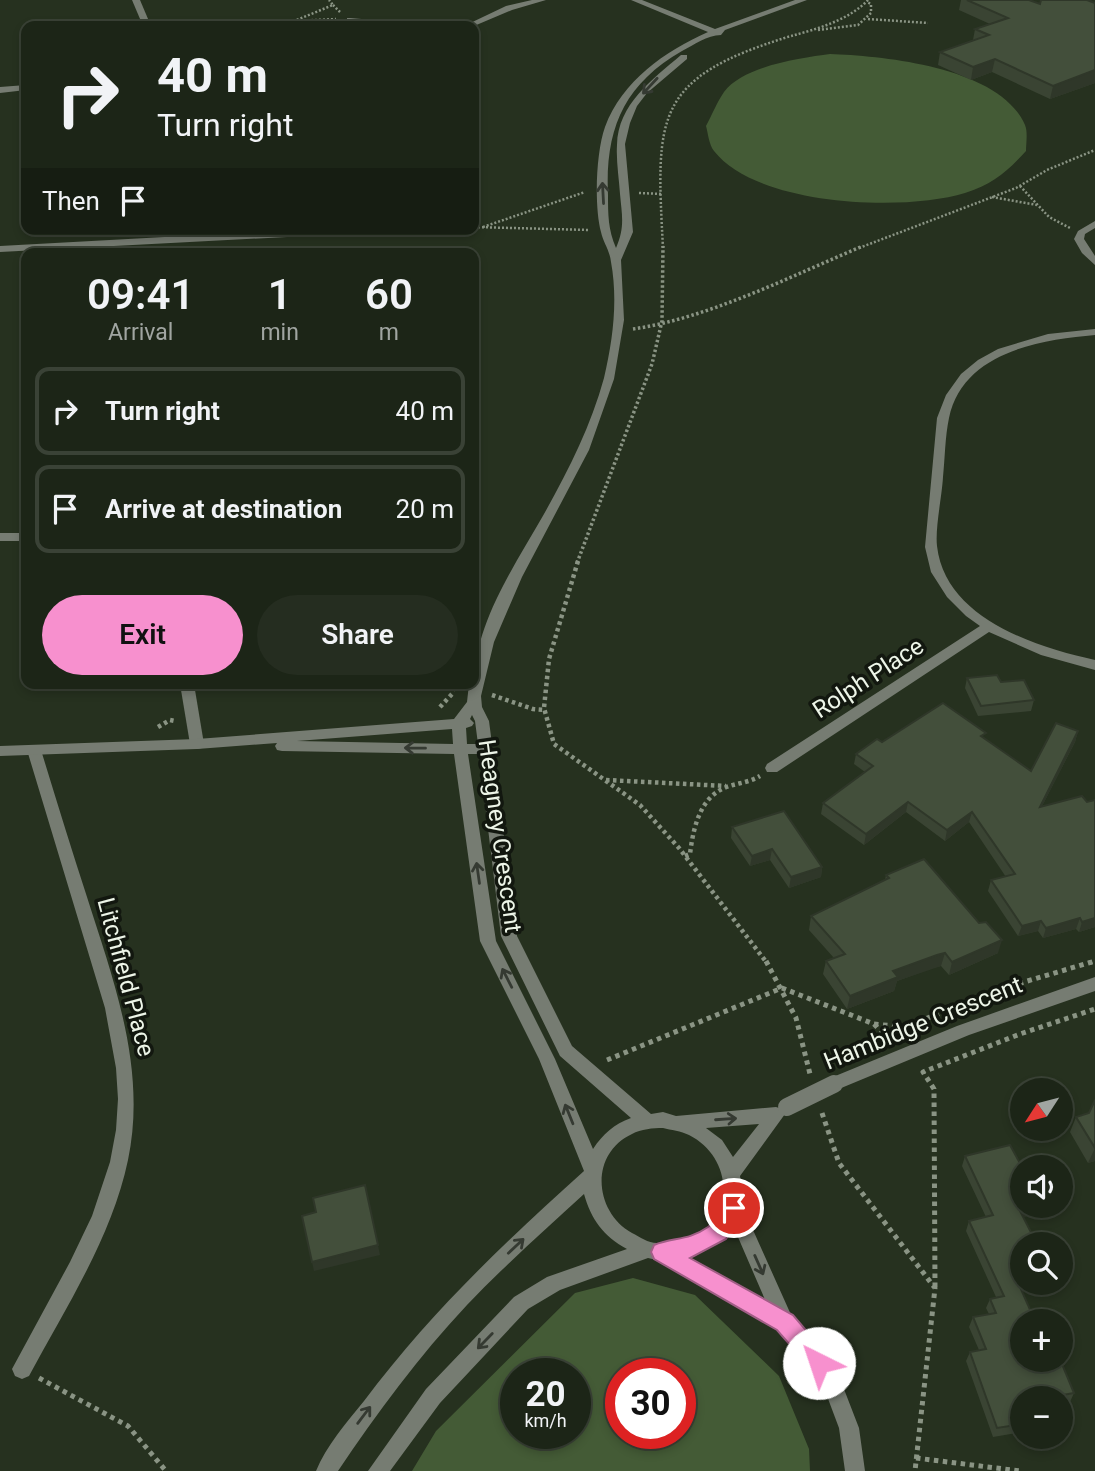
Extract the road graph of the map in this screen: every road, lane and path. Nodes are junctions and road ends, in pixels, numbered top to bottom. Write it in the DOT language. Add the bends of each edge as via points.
graph roads {
  1 [pos="136,0"];
  2 [pos="329,0"];
  3 [pos="542,0"];
  4 [pos="635,0"];
  5 [pos="656,0"];
  6 [pos="803,0"];
  7 [pos="867,1"];
  8 [pos="333,5"];
  9 [pos="867,19"];
  10 [pos="295,20"];
  11 [pos="350,20"];
  12 [pos="145,21"];
  13 [pos="361,21"];
  14 [pos="478,21"];
  15 [pos="746,21"];
  16 [pos="928,23"];
  17 [pos="718,26"];
  18 [pos="815,29"];
  19 [pos="21,88"];
  20 [pos="0,90"];
  21 [pos="621,105"];
  22 [pos="633,106"];
  23 [pos="604,142"];
  24 [pos="621,144"];
  25 [pos="1095,150"];
  26 [pos="1020,186"];
  27 [pos="589,192"];
  28 [pos="991,196"];
  29 [pos="1037,205"];
  30 [pos="1095,224"];
  31 [pos="479,227"];
  32 [pos="483,227"];
  33 [pos="594,233"];
  34 [pos="1081,233"];
  35 [pos="268,235"];
  36 [pos="0,249"];
  37 [pos="616,260"];
  38 [pos="1095,262"];
  39 [pos="661,326"];
  40 [pos="618,328"];
  41 [pos="1095,332"];
  42 [pos="0,537"];
  43 [pos="21,537"];
  44 [pos="989,626"];
  45 [pos="1095,665"];
  46 [pos="479,675"];
  47 [pos="188,689"];
  48 [pos="477,689"];
  49 [pos="494,695"];
  50 [pos="474,703"];
  51 [pos="545,710"];
  52 [pos="482,721"];
  53 [pos="459,723"];
  54 [pos="197,744"];
  55 [pos="460,748"];
  56 [pos="483,749"];
  57 [pos="34,750"];
  58 [pos="0,751"];
  59 [pos="772,768"];
  60 [pos="605,780"];
  61 [pos="731,786"];
  62 [pos="685,856"];
  63 [pos="1095,961"];
  64 [pos="1095,984"];
  65 [pos="782,988"];
  66 [pos="543,1004"];
  67 [pos="1095,1009"];
  68 [pos="523,1011"];
  69 [pos="618,1056"];
  70 [pos="812,1080"];
  71 [pos="819,1104"];
  72 [pos="780,1111"];
  73 [pos="648,1122"];
  74 [pos="679,1122"];
  75 [pos="733,1171"];
  76 [pos="591,1172"];
  77 [pos="734,1208"];
  78 [pos="655,1251"];
  79 [pos="935,1288"];
  80 [pos="785,1323"];
  81 [pos="23,1369"];
  82 [pos="916,1458"];
  83 [pos="166,1471"];
  84 [pos="326,1471"];
  85 [pos="378,1471"];
  86 [pos="855,1471"];
  87 [pos="915,1471"];
  88 [pos="1020,1471"];
  1 -- 12 [label="street"];
  2 -- 8 [label="path"];
  3 -- 14 [label="street"];
  4 -- 17 [label="street"];
  5 -- 17 [label="street"];
  6 -- 15 [label="street, Heagney Crescent"];
  7 -- 9 [label="path" via="872,9"];
  7 -- 18 [label="path"];
  8 -- 10 [label="path"];
  8 -- 11 [label="path"];
  9 -- 16 [label="path"];
  9 -- 18 [label="path" via="850,28"];
  10 -- 11 [label="path"];
  11 -- 13 [label="street"];
  15 -- 17 [label="street, Heagney Crescent"];
  15 -- 17 [label="street, Heagney Crescent" via="736,28"];
  17 -- 21 [label="street, Heagney Crescent" via="646,73"];
  17 -- 22 [label="street, Heagney Crescent, one-way"];
  18 -- 39 [label="path" via="730,55 697,80 670,112 660,148"];
  19 -- 20 [label="street"];
  21 -- 22 [label="street"];
  21 -- 23 [label="street, Heagney Crescent"];
  22 -- 24 [label="street, Heagney Crescent"];
  23 -- 24 [label="street"];
  37 -- 23 [label="street, Heagney Crescent, one-way" via="604,230"];
  24 -- 37 [label="street, Heagney Crescent" via="628,232"];
  25 -- 26 [label="path"];
  26 -- 28 [label="path"];
  26 -- 29 [label="path"];
  27 -- 32 [label="path"];
  28 -- 29 [label="path"];
  28 -- 39 [label="path"];
  29 -- 34 [label="path"];
  30 -- 34 [label="street"];
  31 -- 32 [label="path"];
  32 -- 33 [label="path"];
  34 -- 38 [label="street" via="1079,239"];
  35 -- 36 [label="street"];
  37 -- 40 [label="street, Heagney Crescent"];
  39 -- 40 [label="path"];
  39 -- 51 [label="path" via="646,383 554,630 545,673"];
  40 -- 46 [label="street, Heagney Crescent" via="607,389 588,442 485,642"];
  41 -- 44 [label="street" via="1049,337 1004,350 968,372 947,398 931,547 937,571 953,594"];
  42 -- 43 [label="street"];
  44 -- 45 [label="street" via="1024,645"];
  44 -- 59 [label="street, Rolph Place"];
  47 -- 54 [label="street"];
  48 -- 50 [label="street, Heagney Crescent"];
  49 -- 51 [label="path"];
  50 -- 52 [label="street, Heagney Crescent"];
  50 -- 53 [label="street, Heagney Crescent"];
  51 -- 60 [label="path" via="554,744"];
  52 -- 53 [label="street"];
  52 -- 56 [label="street, Heagney Crescent"];
  53 -- 54 [label="street"];
  53 -- 55 [label="street, Heagney Crescent"];
  55 -- 54 [label="street, one-way"];
  54 -- 57 [label="street"];
  55 -- 56 [label="street"];
  68 -- 55 [label="street, Heagney Crescent, one-way" via="488,941"];
  56 -- 66 [label="street, Heagney Crescent" via="509,936"];
  57 -- 58 [label="street"];
  57 -- 81 [label="street, Litchfield Place" via="117,1020 127,1072 125,1131 96,1231"];
  59 -- 61 [label="path" via="748,784"];
  60 -- 61 [label="path"];
  60 -- 62 [label="path" via="640,805"];
  61 -- 62 [label="path" via="717,792 701,811 692,832 690,854"];
  62 -- 65 [label="path" via="763,955"];
  63 -- 65 [label="path" via="1014,985 904,1027 874,1024"];
  64 -- 72 [label="street, Hambidge Crescent, bridge" via="903,1053"];
  65 -- 69 [label="path"];
  65 -- 70 [label="path" via="796,1018"];
  66 -- 68 [label="street"];
  66 -- 73 [label="street, Heagney Crescent" via="566,1051"];
  67 -- 79 [label="path" via="923,1072 934,1089"];
  76 -- 68 [label="street, Heagney Crescent, one-way"];
  71 -- 79 [label="path" via="839,1163"];
  74 -- 72 [label="street, Hambidge Crescent, one-way"];
  72 -- 75 [label="street, Hambidge Crescent"];
  73 -- 74 [label="street"];
  73 -- 76 [label="street" via="623,1130 603,1146"];
  74 -- 75 [label="street" via="720,1148"];
  75 -- 77 [label="street"];
  76 -- 78 [label="street" via="593,1200 604,1222 623,1240"];
  84 -- 76 [label="street, one-way" via="362,1417 443,1318"];
  77 -- 78 [label="street" via="718,1232 693,1248"];
  77 -- 80 [label="street, one-way"];
  78 -- 80 [label="street"];
  78 -- 85 [label="street, one-way" via="554,1283 521,1303 433,1396"];
  79 -- 82 [label="path"];
  80 -- 86 [label="street" via="819,1363 835,1391 849,1428"];
  81 -- 83 [label="path" via="128,1426"];
  82 -- 87 [label="path"];
  82 -- 88 [label="path"];
}
